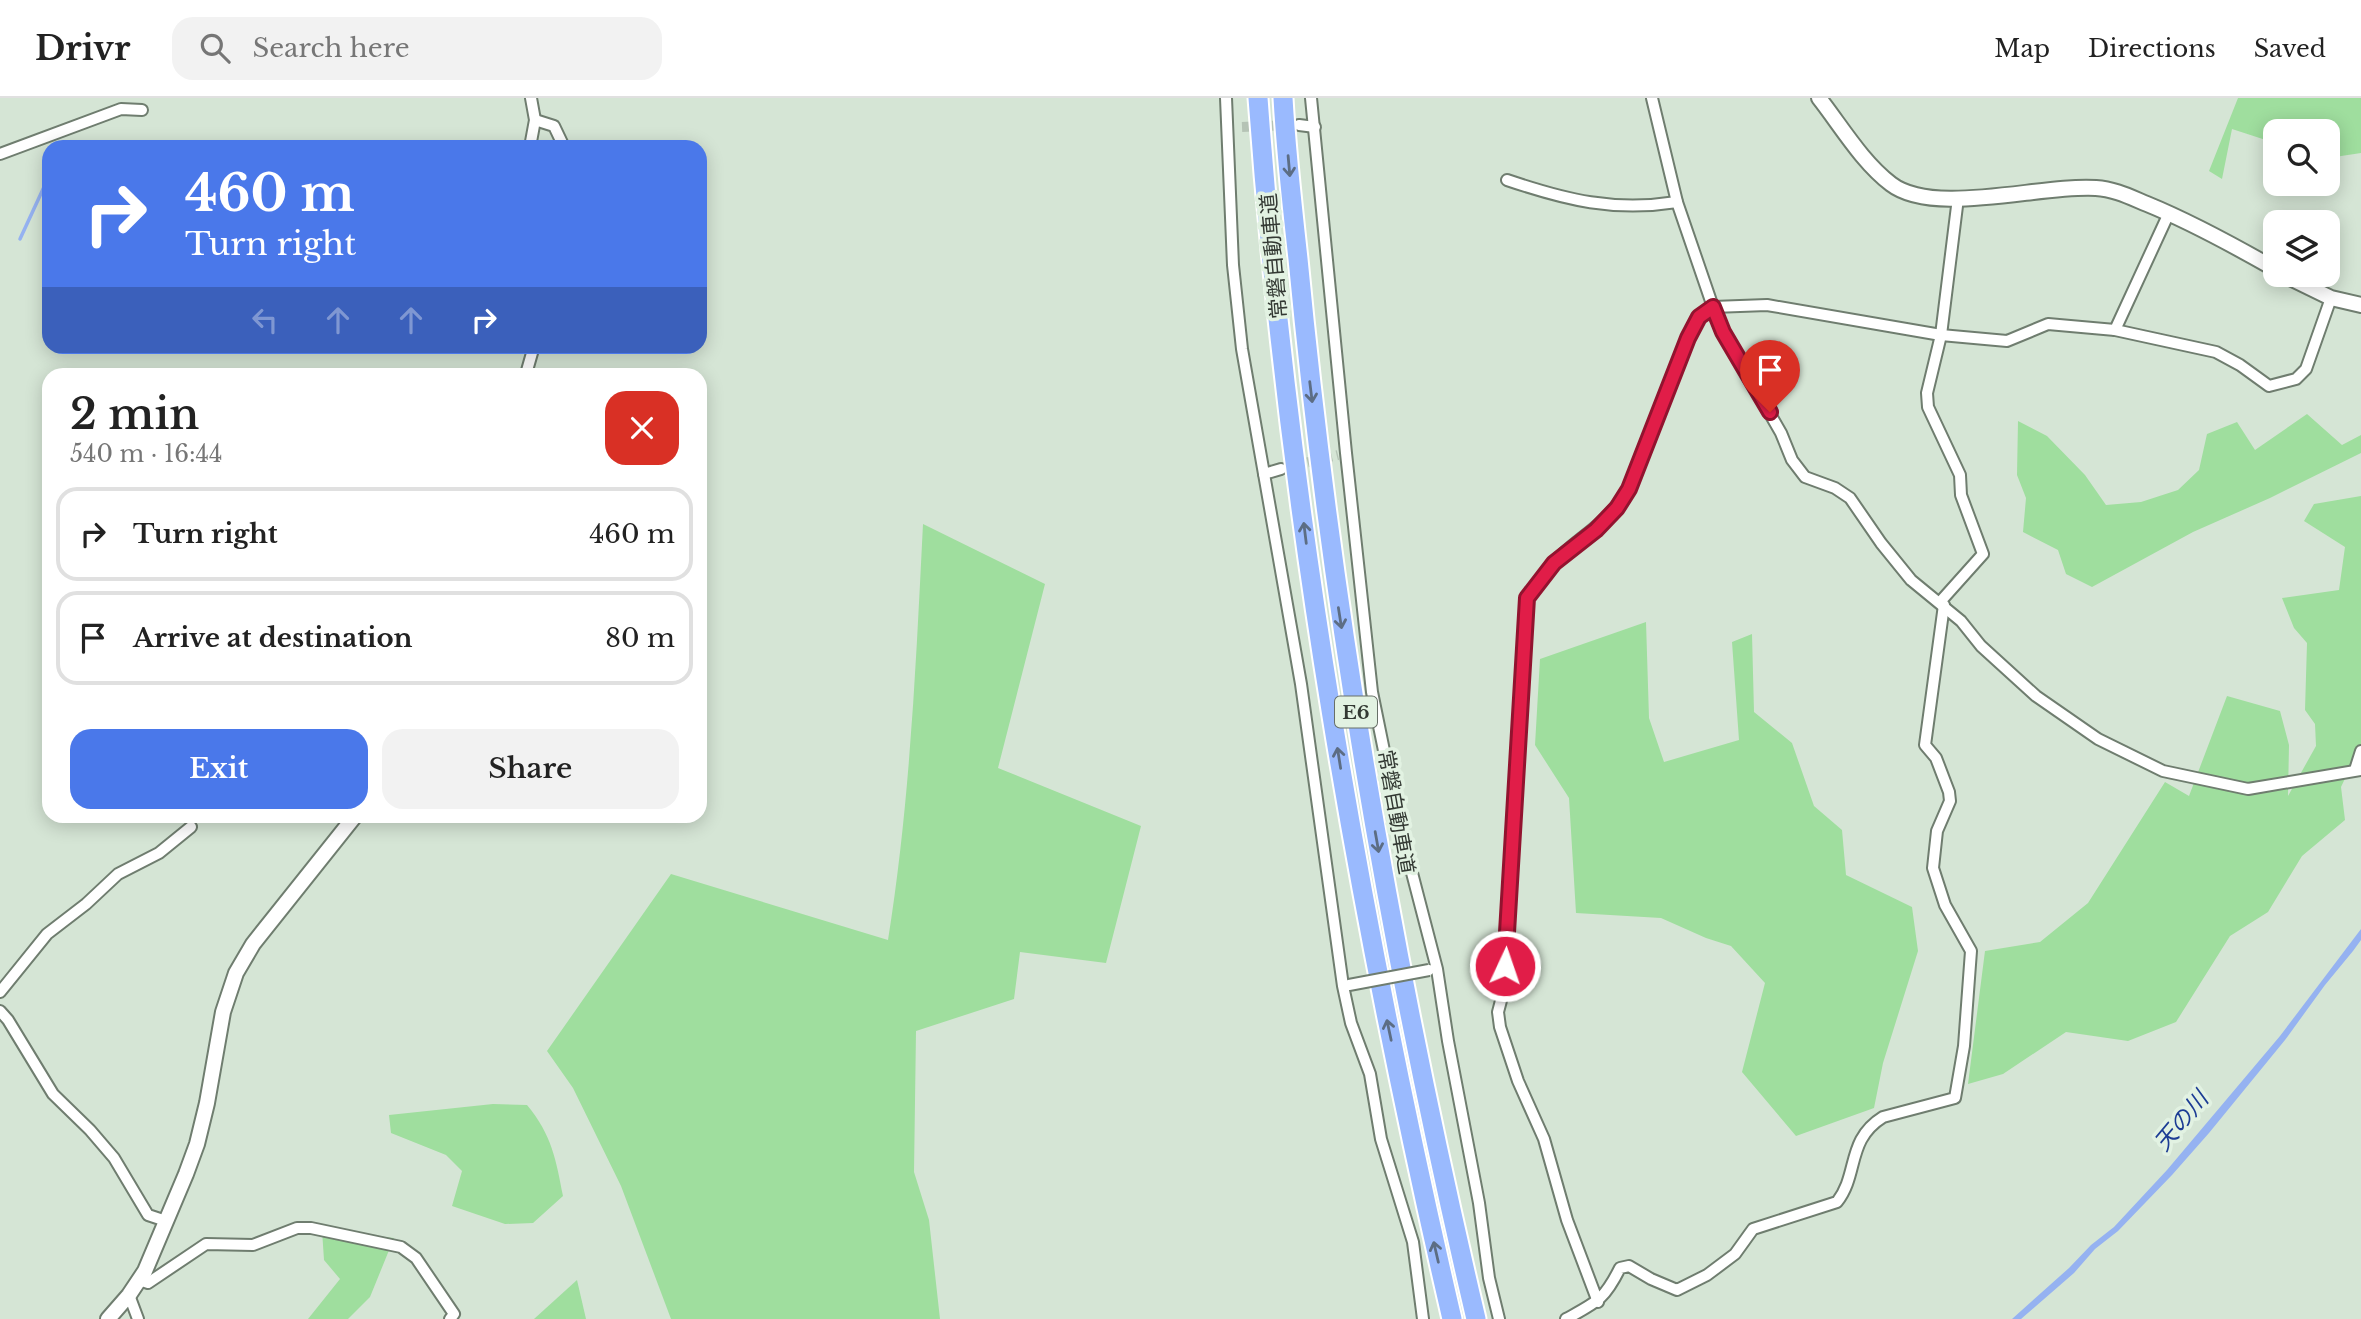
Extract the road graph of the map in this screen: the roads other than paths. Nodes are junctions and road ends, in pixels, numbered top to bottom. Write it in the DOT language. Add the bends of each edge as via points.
graph roads {
  1 [pos="531,98"];
  2 [pos="1226,98"];
  3 [pos="1258,98"];
  4 [pos="1283,98"];
  5 [pos="1311,98"];
  6 [pos="1652,98"];
  7 [pos="1819,98"];
  8 [pos="142,110"];
  9 [pos="535,120"];
  10 [pos="1299,125"];
  11 [pos="1242,127"];
  12 [pos="1315,127"];
  13 [pos="1229,131"];
  14 [pos="531,140"];
  15 [pos="561,140"];
  16 [pos="0,155"];
  17 [pos="1507,180"];
  18 [pos="1958,198"];
  19 [pos="1677,202"];
  20 [pos="2169,213"];
  21 [pos="2263,262"];
  22 [pos="2309,287"];
  23 [pos="2331,298"];
  24 [pos="2361,305"];
  25 [pos="1713,307"];
  26 [pos="2115,330"];
  27 [pos="1941,335"];
  28 [pos="1281,469"];
  29 [pos="1264,474"];
  30 [pos="1942,603"];
  31 [pos="2361,751"];
  32 [pos="2358,770"];
  33 [pos="349,823"];
  34 [pos="191,827"];
  35 [pos="1433,969"];
  36 [pos="1346,986"];
  37 [pos="0,992"];
  38 [pos="0,1012"];
  39 [pos="166,1221"];
  40 [pos="139,1280"];
  41 [pos="129,1295"];
  42 [pos="1598,1302"];
  43 [pos="108,1319"];
  44 [pos="138,1319"];
  45 [pos="450,1319"];
  46 [pos="1423,1319"];
  47 [pos="1452,1319"];
  48 [pos="1476,1319"];
  49 [pos="1499,1319"];
  50 [pos="1566,1319"];
  1 -- 9 [label="street"];
  2 -- 13 [label="street"];
  47 -- 3 [label="highway, 常磐自動車道 / E6, one-way" via="1377,974 1317,625 1283,362"];
  4 -- 48 [label="highway, 常磐自動車道 / E6, one-way" via="1307,355 1338,604 1400,968"];
  5 -- 12 [label="street"];
  6 -- 19 [label="street"];
  7 -- 18 [label="street" via="1875,171 1892,185 1936,199"];
  8 -- 16 [label="street" via="121,109"];
  9 -- 14 [label="street"];
  9 -- 15 [label="street" via="554,126"];
  10 -- 12 [label="street"];
  11 -- 13 [label="street"];
  12 -- 35 [label="street" via="1342,454 1372,692"];
  13 -- 29 [label="street" via="1234,279"];
  17 -- 19 [label="street" via="1596,205 1646,207"];
  18 -- 20 [label="street" via="2095,187"];
  18 -- 27 [label="street"];
  19 -- 25 [label="street"];
  20 -- 21 [label="street"];
  20 -- 26 [label="street"];
  22 -- 23 [label="street"];
  23 -- 24 [label="street"];
  23 -- 26 [label="street" via="2306,369 2296,379 2269,386 2216,352"];
  25 -- 27 [label="street" via="1767,305"];
  25 -- 30 [label="street" via="1805,477 1850,498 1911,580"];
  25 -- 42 [label="street" via="1699,317 1688,338 1629,489 1617,508 1554,563 1527,598 1503,993 1498,1012 1518,1081 1544,1139 1567,1220"];
  26 -- 27 [label="street" via="2048,324 2007,341"];
  27 -- 30 [label="street" via="1928,407 1959,475 1961,495 1983,554"];
  28 -- 29 [label="street"];
  29 -- 36 [label="street"];
  30 -- 32 [label="street" via="2036,696 2098,739 2163,771 2248,789"];
  30 -- 42 [label="street" via="1925,745 1936,758 1950,800 1937,831 1933,868 1945,905 1971,951 1955,1098 1874,1122 1861,1137 1844,1194 1837,1202 1753,1229 1735,1254 1677,1290 1629,1266 1620,1268"];
  31 -- 32 [label="street"];
  33 -- 39 [label="street" via="253,944 236,973 223,1012 197,1144"];
  34 -- 37 [label="street" via="159,853 118,874 47,934"];
  35 -- 36 [label="street, bridge"];
  35 -- 49 [label="street"];
  36 -- 46 [label="street" via="1351,1023 1370,1074 1381,1139 1413,1242"];
  38 -- 39 [label="street" via="53,1094 114,1158 148,1214"];
  39 -- 40 [label="street"];
  40 -- 41 [label="street"];
  40 -- 45 [label="street" via="148,1283 206,1244 253,1245 297,1228 311,1228 401,1247 416,1258 454,1314"];
  41 -- 43 [label="street"];
  41 -- 44 [label="street"];
  42 -- 50 [label="street"];
}
